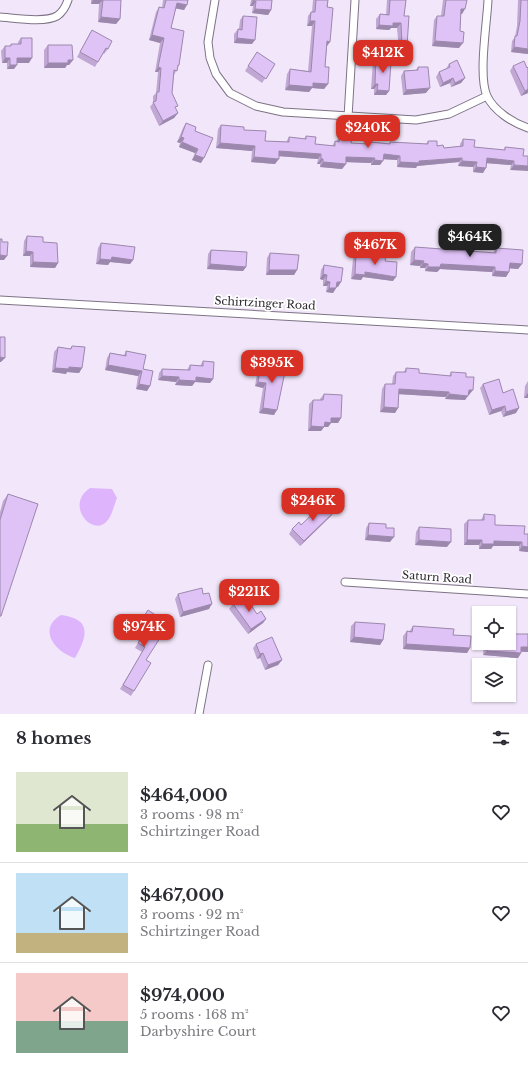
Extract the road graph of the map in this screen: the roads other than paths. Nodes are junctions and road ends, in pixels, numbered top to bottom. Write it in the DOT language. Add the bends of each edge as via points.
graph roads {
  1 [pos="68,0"];
  2 [pos="215,0"];
  3 [pos="355,0"];
  4 [pos="488,0"];
  5 [pos="0,17"];
  6 [pos="487,96"];
  7 [pos="348,117"];
  8 [pos="528,128"];
  9 [pos="0,300"];
  10 [pos="528,330"];
  11 [pos="345,582"];
  12 [pos="528,594"];
  13 [pos="208,665"];
  14 [pos="199,714"];
  1 -- 5 [label="street" via="62,11 52,18"];
  2 -- 7 [label="street" via="208,42 210,58 216,74 230,93 269,110"];
  3 -- 7 [label="street"];
  4 -- 6 [label="street" via="484,66"];
  6 -- 7 [label="street" via="449,114 416,120"];
  6 -- 8 [label="street" via="507,118"];
  9 -- 10 [label="street, Schirtzinger Road"];
  11 -- 12 [label="street, Saturn Road"];
  13 -- 14 [label="street"];
}
